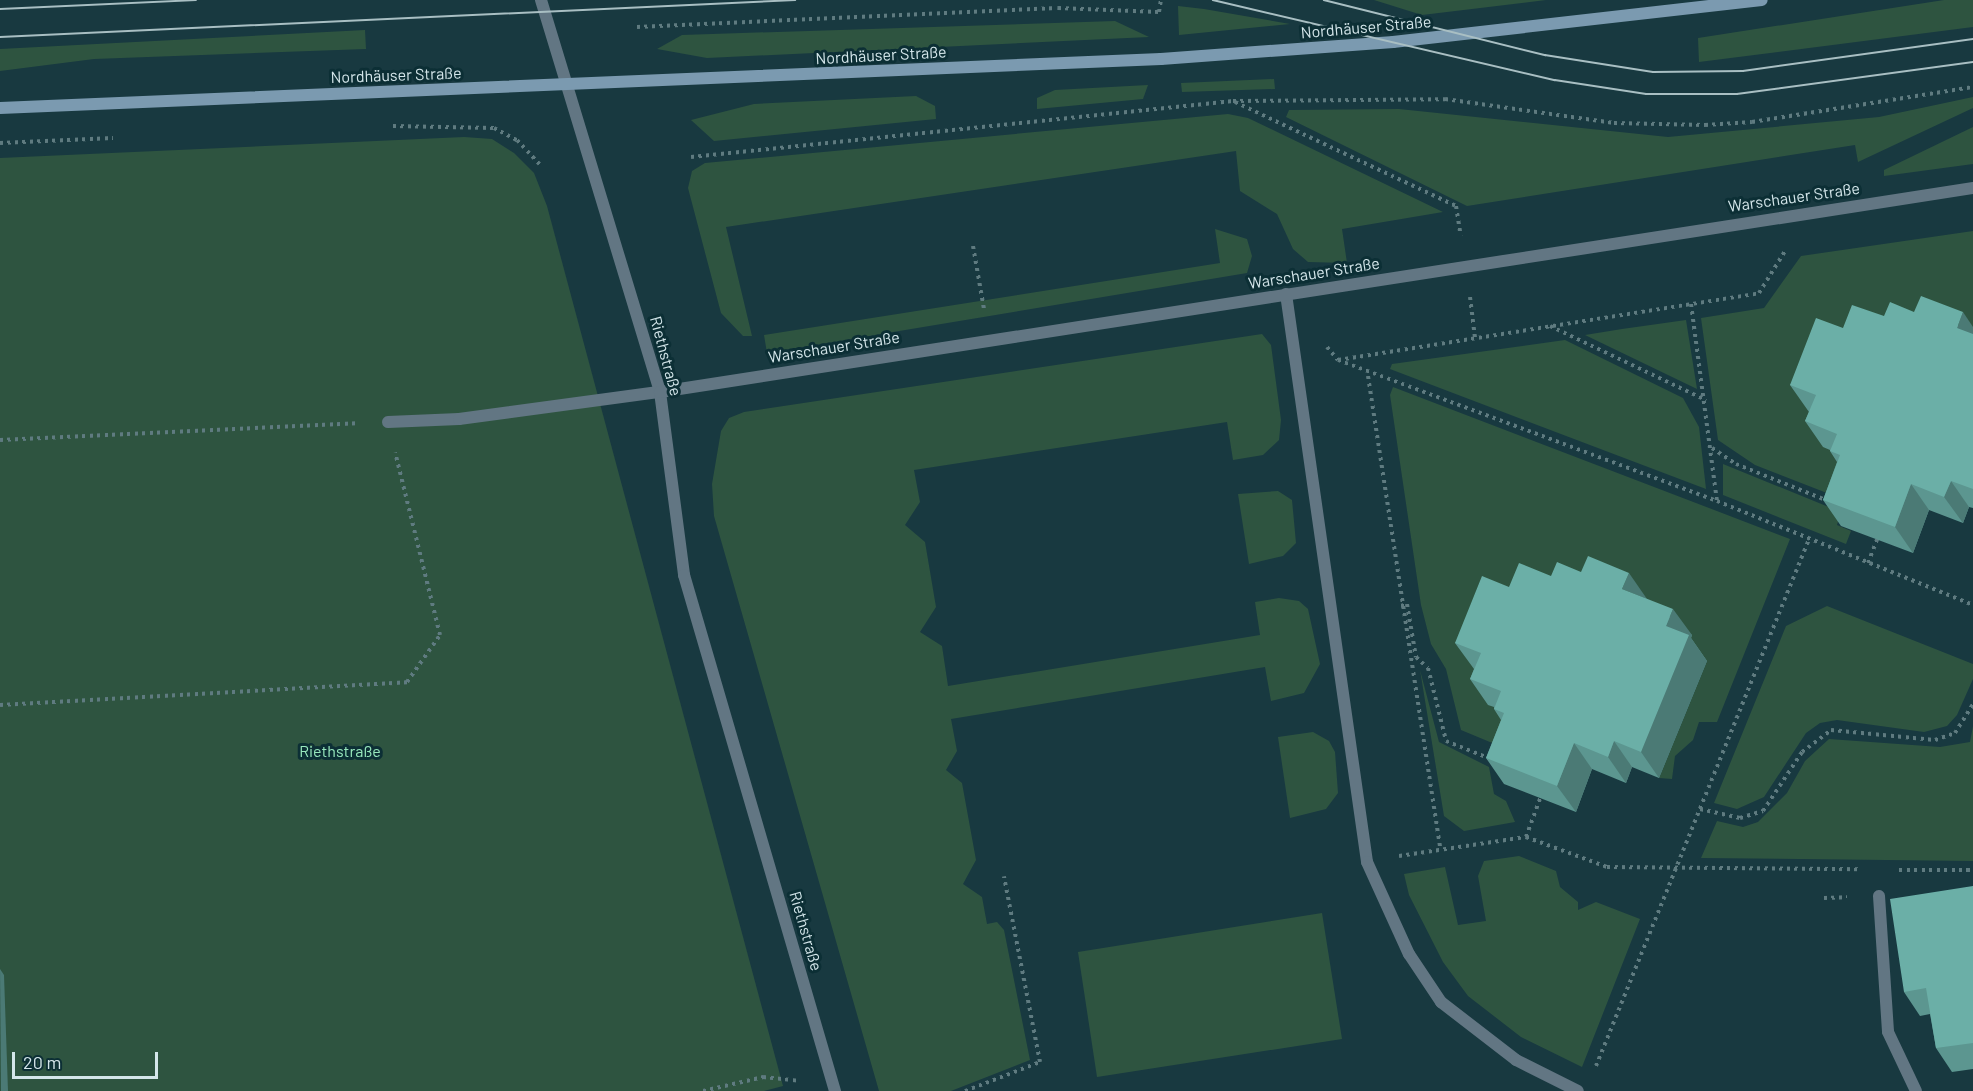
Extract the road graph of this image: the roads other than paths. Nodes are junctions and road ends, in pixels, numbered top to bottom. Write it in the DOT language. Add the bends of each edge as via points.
graph roads {
  1 [pos="541,0"];
  2 [pos="1762,0"];
  3 [pos="568,85"];
  4 [pos="0,108"];
  5 [pos="1973,188"];
  6 [pos="1286,294"];
  7 [pos="660,392"];
  8 [pos="388,422"];
  9 [pos="1879,896"];
  10 [pos="835,1091"];
  11 [pos="1578,1091"];
  12 [pos="1916,1091"];
  1 -- 3 [label="street, Riethstraße"];
  2 -- 3 [label="main road, Nordhäuser Straße" via="1393,42 1185,57"];
  3 -- 4 [label="main road, Nordhäuser Straße"];
  3 -- 7 [label="street, Riethstraße"];
  5 -- 6 [label="street, Warschauer Straße"];
  6 -- 7 [label="street, Warschauer Straße"];
  6 -- 11 [label="street" via="1367,862 1409,954 1441,1002 1516,1060"];
  7 -- 8 [label="street, Warschauer Straße" via="459,419"];
  7 -- 10 [label="street, Riethstraße" via="684,575"];
  9 -- 12 [label="street" via="1888,1032 1912,1072"];
}
